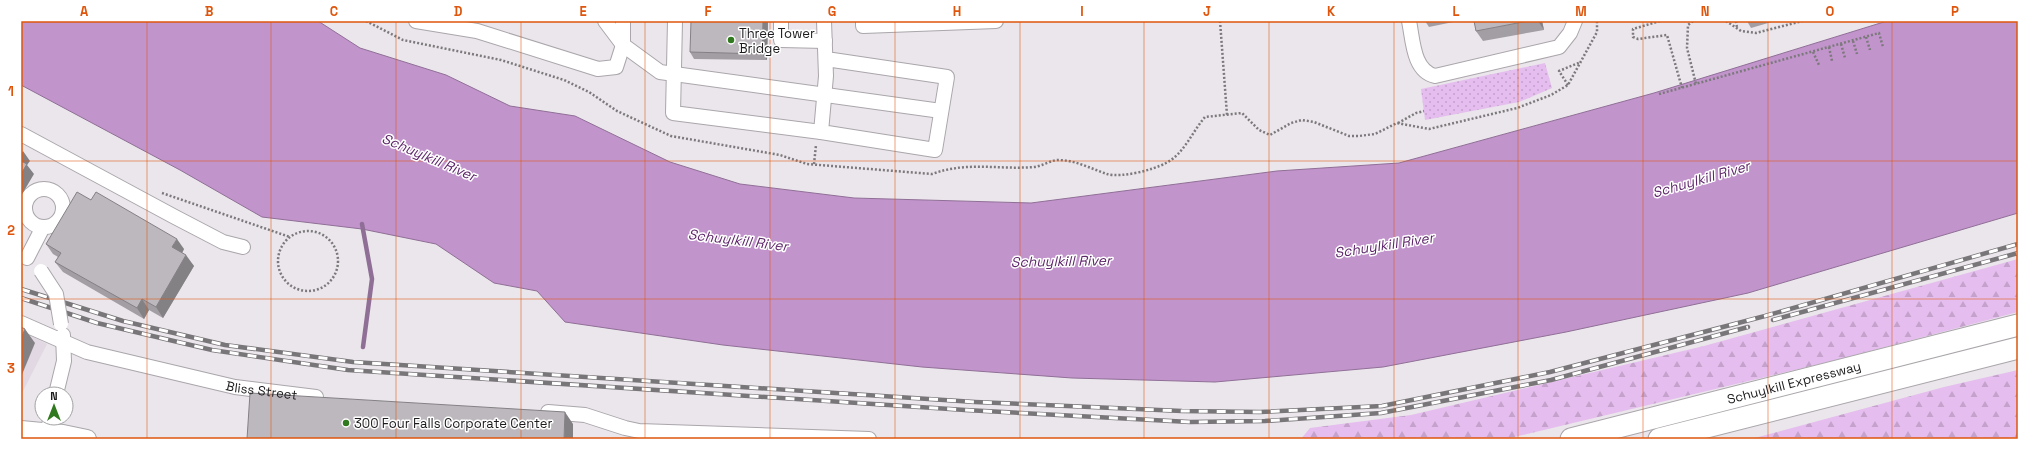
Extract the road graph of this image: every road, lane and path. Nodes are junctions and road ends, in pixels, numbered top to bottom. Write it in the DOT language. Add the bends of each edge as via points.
graph roads {
  1 [pos="366,21"];
  2 [pos="416,21"];
  3 [pos="605,21"];
  4 [pos="623,21"];
  5 [pos="676,21"];
  6 [pos="781,21"];
  7 [pos="824,21"];
  8 [pos="862,21"];
  9 [pos="996,21"];
  10 [pos="1220,21"];
  11 [pos="1409,21"];
  12 [pos="1575,21"];
  13 [pos="1597,21"];
  14 [pos="1660,21"];
  15 [pos="1693,21"];
  16 [pos="1726,21"];
  17 [pos="1736,21"];
  18 [pos="1802,21"];
  19 [pos="478,26"];
  20 [pos="1737,29"];
  21 [pos="1866,37"];
  22 [pos="825,40"];
  23 [pos="1853,40"];
  24 [pos="1841,44"];
  25 [pos="623,45"];
  26 [pos="1829,47"];
  27 [pos="1883,47"];
  28 [pos="1870,50"];
  29 [pos="1813,52"];
  30 [pos="1857,54"];
  31 [pos="1845,58"];
  32 [pos="826,60"];
  33 [pos="1832,61"];
  34 [pos="1582,62"];
  35 [pos="1819,65"];
  36 [pos="674,74"];
  37 [pos="1696,84"];
  38 [pos="1568,85"];
  39 [pos="1682,88"];
  40 [pos="1659,94"];
  41 [pos="824,95"];
  42 [pos="941,111"];
  43 [pos="1424,111"];
  44 [pos="1227,115"];
  45 [pos="1397,123"];
  46 [pos="821,132"];
  47 [pos="21,134"];
  48 [pos="815,153"];
  49 [pos="814,164"];
  50 [pos="156,192"];
  51 [pos="42,227"];
  52 [pos="290,237"];
  53 [pos="243,247"];
  54 [pos="24,255"];
  55 [pos="21,323"];
  56 [pos="2018,325"];
  57 [pos="64,342"];
  58 [pos="2018,348"];
  59 [pos="58,386"];
  60 [pos="331,398"];
  61 [pos="538,411"];
  62 [pos="43,426"];
  63 [pos="52,426"];
  64 [pos="21,430"];
  65 [pos="87,439"];
  66 [pos="869,439"];
  67 [pos="1571,439"];
  68 [pos="1659,439"];
  1 -- 49 [label="path" via="403,40 500,60 564,80 590,92 617,111 671,136 780,155"];
  2 -- 19 [label="street"];
  3 -- 25 [label="street"];
  4 -- 25 [label="street"];
  5 -- 36 [label="street"];
  6 -- 22 [label="street" via="781,40"];
  7 -- 22 [label="street"];
  8 -- 9 [label="street" via="863,26"];
  10 -- 44 [label="path"];
  11 -- 12 [label="street" via="1418,64 1428,74 1435,76 1559,47 1568,37"];
  13 -- 34 [label="path" via="1597,32"];
  14 -- 39 [label="path" via="1637,26 1633,29 1633,37 1638,39 1667,35"];
  15 -- 37 [label="path" via="1688,25 1686,38"];
  16 -- 20 [label="path"];
  17 -- 20 [label="path"];
  18 -- 20 [label="path" via="1756,33"];
  19 -- 25 [label="street" via="598,69 616,67"];
  21 -- 23 [label="path"];
  21 -- 27 [label="path" via="1879,33"];
  21 -- 28 [label="path"];
  22 -- 32 [label="street"];
  23 -- 24 [label="path"];
  23 -- 30 [label="path"];
  24 -- 26 [label="path"];
  24 -- 31 [label="path"];
  25 -- 36 [label="street" via="660,72"];
  26 -- 29 [label="path"];
  26 -- 33 [label="path"];
  29 -- 35 [label="path"];
  29 -- 37 [label="path"];
  32 -- 41 [label="street"];
  32 -- 42 [label="street" via="947,77"];
  34 -- 38 [label="path"];
  34 -- 38 [label="path" via="1559,71"];
  36 -- 41 [label="street"];
  36 -- 46 [label="street" via="673,112"];
  37 -- 39 [label="path"];
  38 -- 45 [label="path" via="1551,95 1517,108 1429,129"];
  39 -- 40 [label="path"];
  41 -- 42 [label="street"];
  41 -- 46 [label="street"];
  42 -- 46 [label="street" via="935,150"];
  43 -- 45 [label="path"];
  44 -- 45 [label="path" via="1242,114 1259,130 1270,135 1302,120 1349,136 1375,134"];
  44 -- 49 [label="path" via="1205,118 1194,129 1180,153 1166,163 1121,176 1060,160 1036,167 950,167 932,174"];
  47 -- 53 [label="street" via="217,239"];
  48 -- 49 [label="path"];
  50 -- 52 [label="path"];
  51 -- 54 [label="street"];
  52 -- 52 [label="path" via="296,233 312,232 324,236 332,244 338,259 337,267 335,274 324,286 316,290 300,290 292,287 283,278 278,267 278,259 282,247"];
  54 -- 57 [label="street, bridge" via="40,271 56,294"];
  55 -- 57 [label="street, Bliss Street"];
  56 -- 67 [label="highway, Schuylkill Expressway"];
  57 -- 59 [label="street" via="64,361"];
  57 -- 60 [label="street, Bliss Street" via="81,350 228,386"];
  58 -- 68 [label="highway, Schuylkill Expressway"];
  61 -- 66 [label="street" via="554,418 585,415 625,428 651,432"];
  62 -- 64 [label="main road"];
  63 -- 65 [label="main road"];
}
